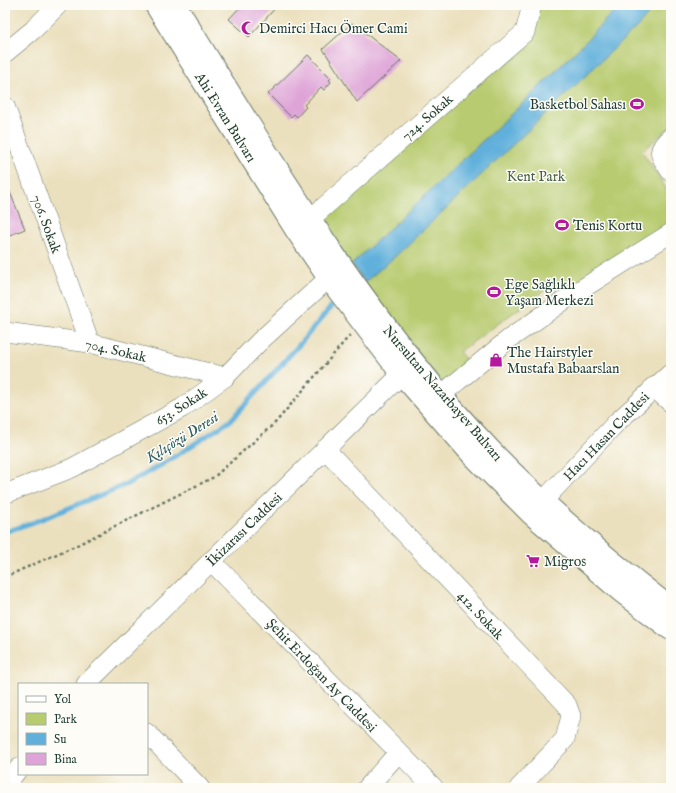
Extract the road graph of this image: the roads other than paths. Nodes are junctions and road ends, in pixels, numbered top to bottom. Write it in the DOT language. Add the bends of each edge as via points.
graph roads {
  1 [pos="58,5"];
  2 [pos="156,5"];
  3 [pos="175,5"];
  4 [pos="532,5"];
  5 [pos="5,53"];
  6 [pos="5,106"];
  7 [pos="671,137"];
  8 [pos="671,172"];
  9 [pos="302,224"];
  10 [pos="671,233"];
  11 [pos="329,278"];
  12 [pos="5,332"];
  13 [pos="90,343"];
  14 [pos="671,373"];
  15 [pos="402,374"];
  16 [pos="225,377"];
  17 [pos="653,387"];
  18 [pos="436,400"];
  19 [pos="671,403"];
  20 [pos="325,449"];
  21 [pos="5,494"];
  22 [pos="543,501"];
  23 [pos="211,560"];
  24 [pos="671,609"];
  25 [pos="671,629"];
  26 [pos="93,681"];
  27 [pos="148,734"];
  28 [pos="398,753"];
  29 [pos="18,769"];
  30 [pos="5,786"];
  31 [pos="200,788"];
  32 [pos="367,788"];
  33 [pos="434,788"];
  34 [pos="520,788"];
  1 -- 5 [label="street"];
  2 -- 9 [label="main road, Ahi Evran Bulvarı"];
  3 -- 9 [label="main road, Ahi Evran Bulvarı"];
  4 -- 9 [label="street, 724. Sokak" via="525,32"];
  6 -- 13 [label="street, 706. Sokak"];
  7 -- 8 [label="street" via="661,145 660,152"];
  9 -- 11 [label="main road"];
  9 -- 18 [label="main road, Nursultan Nazarbayev Bulvarı" via="373,311"];
  10 -- 18 [label="street" via="569,297 509,339"];
  11 -- 15 [label="main road, Nursultan Nazarbayev Bulvarı"];
  11 -- 16 [label="street, 653. Sokak"];
  12 -- 13 [label="street, 704. Sokak"];
  13 -- 16 [label="street, 704. Sokak"];
  14 -- 17 [label="street, Hacı Hasan Caddesi"];
  15 -- 18 [label="main road, Nursultan Nazarbayev Bulvarı"];
  15 -- 20 [label="street, İkizarası Caddesi"];
  16 -- 21 [label="street, 653. Sokak" via="182,408 72,468"];
  17 -- 19 [label="street"];
  17 -- 22 [label="street, Hacı Hasan Caddesi"];
  18 -- 22 [label="main road, Nursultan Nazarbayev Bulvarı"];
  18 -- 25 [label="main road, Nursultan Nazarbayev Bulvarı" via="473,455 532,514 621,591"];
  20 -- 23 [label="street, İkizarası Caddesi"];
  20 -- 34 [label="street, 412. Sokak" via="567,705 571,716 565,739"];
  22 -- 24 [label="main road, Nursultan Nazarbayev Bulvarı" via="619,569"];
  23 -- 26 [label="street, İkizarası Caddesi"];
  23 -- 28 [label="street, Şehit Erdoğan Ay Caddesi"];
  27 -- 31 [label="street"];
  28 -- 32 [label="street"];
  28 -- 33 [label="street, Şehit Erdoğan Ay Caddesi"];
  29 -- 30 [label="street"];
}
